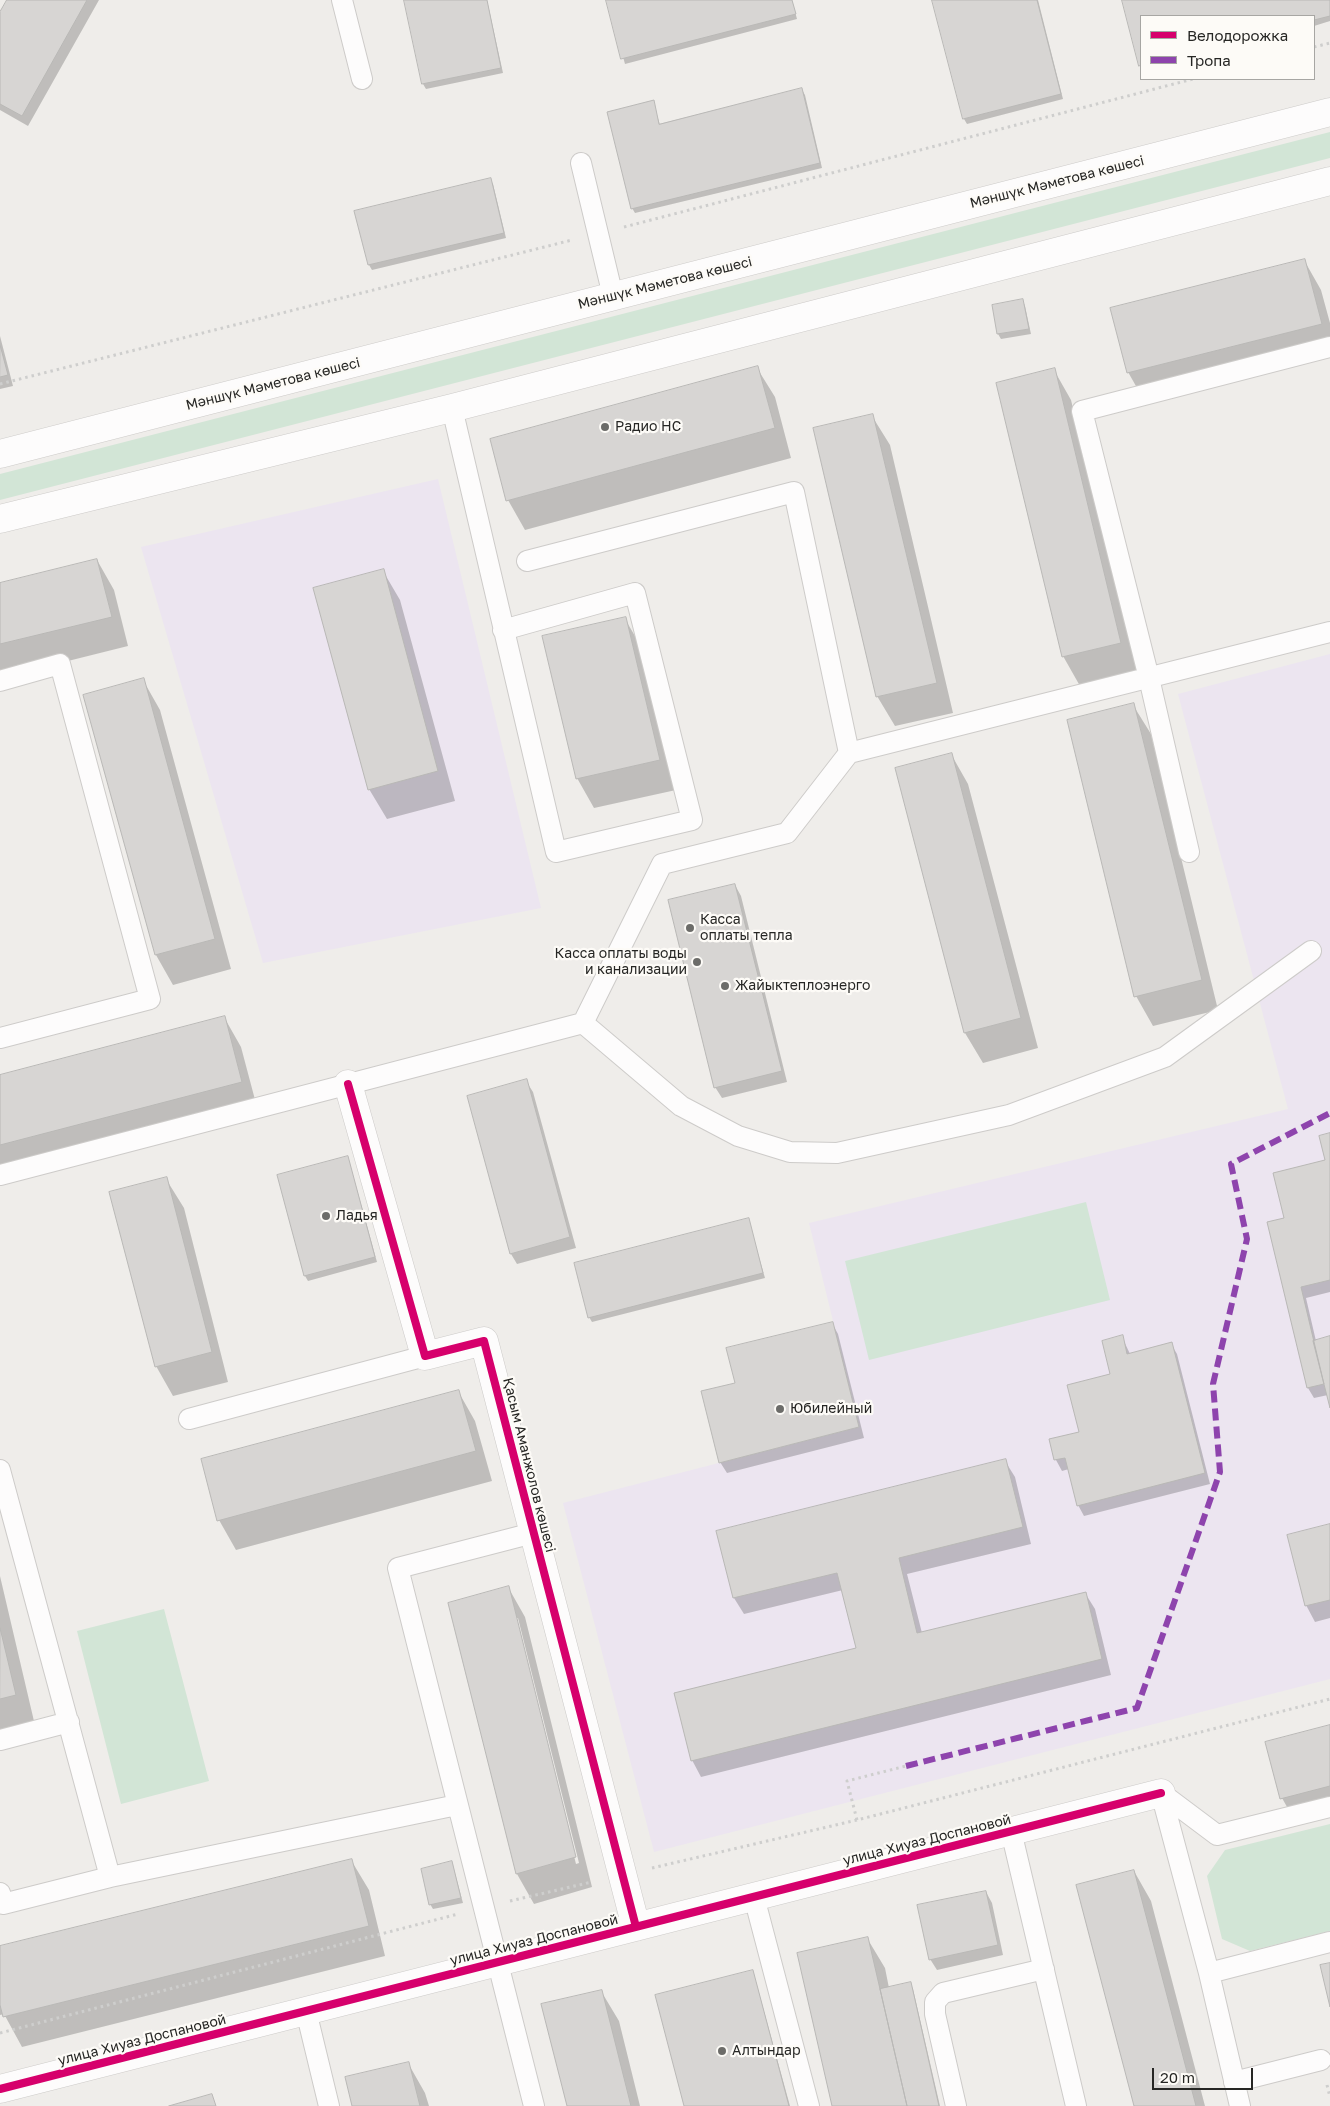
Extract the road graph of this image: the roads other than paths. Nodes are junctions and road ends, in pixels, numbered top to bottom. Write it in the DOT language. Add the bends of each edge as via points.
graph roads {
  1 [pos="342,0"];
  2 [pos="362,79"];
  3 [pos="1330,112"];
  4 [pos="581,163"];
  5 [pos="1330,181"];
  6 [pos="613,296"];
  7 [pos="1330,347"];
  8 [pos="452,408"];
  9 [pos="0,454"];
  10 [pos="0,519"];
  11 [pos="527,561"];
  12 [pos="503,630"];
  13 [pos="1330,632"];
  14 [pos="1149,678"];
  15 [pos="0,681"];
  16 [pos="849,753"];
  17 [pos="1189,852"];
  18 [pos="1310,951"];
  19 [pos="583,1023"];
  20 [pos="0,1038"];
  21 [pos="348,1084"];
  22 [pos="0,1175"];
  23 [pos="425,1356"];
  24 [pos="189,1419"];
  25 [pos="0,1470"];
  26 [pos="533,1533"];
  27 [pos="69,1722"];
  28 [pos="0,1740"];
  29 [pos="1161,1793"];
  30 [pos="458,1805"];
  31 [pos="1330,1807"];
  32 [pos="1012,1831"];
  33 [pos="110,1877"];
  34 [pos="0,1893"];
  35 [pos="754,1897"];
  36 [pos="636,1927"];
  37 [pos="1330,1942"];
  38 [pos="497,1962"];
  39 [pos="1044,1969"];
  40 [pos="1209,1973"];
  41 [pos="306,2011"];
  42 [pos="1321,2060"];
  43 [pos="1234,2082"];
  44 [pos="0,2089"];
  45 [pos="329,2106"];
  46 [pos="534,2106"];
  47 [pos="809,2106"];
  48 [pos="956,2106"];
  49 [pos="1076,2106"];
  50 [pos="1240,2106"];
  1 -- 2 [label="lane"];
  3 -- 6 [label="main road, Мәншүк Мәметова көшесі"];
  4 -- 6 [label="lane"];
  5 -- 8 [label="main road"];
  6 -- 9 [label="main road, Мәншүк Мәметова көшесі"];
  7 -- 14 [label="lane" via="1082,411"];
  8 -- 10 [label="main road"];
  8 -- 12 [label="lane"];
  11 -- 16 [label="lane" via="794,492"];
  12 -- 12 [label="lane" via="556,852 692,820 635,594"];
  13 -- 14 [label="lane"];
  14 -- 16 [label="lane"];
  14 -- 17 [label="lane"];
  15 -- 20 [label="lane" via="60,664 150,999"];
  16 -- 19 [label="lane" via="787,833 662,864"];
  18 -- 19 [label="lane" via="1165,1057 1009,1116 837,1153 790,1152 738,1136 681,1106"];
  19 -- 21 [label="lane"];
  21 -- 22 [label="lane"];
  21 -- 23 [label="main road"];
  23 -- 24 [label="lane"];
  23 -- 26 [label="main road, Қасым Аманжолов көшесі" via="484,1340"];
  25 -- 27 [label="lane"];
  26 -- 30 [label="lane" via="398,1568"];
  26 -- 36 [label="main road, Қасым Аманжолов көшесі"];
  27 -- 28 [label="lane"];
  27 -- 33 [label="lane"];
  29 -- 31 [label="lane" via="1217,1835"];
  29 -- 32 [label="main road, улица Хиуаз Доспановой"];
  29 -- 40 [label="lane"];
  30 -- 33 [label="lane"];
  30 -- 38 [label="lane"];
  32 -- 35 [label="main road, улица Хиуаз Доспановой"];
  32 -- 39 [label="lane"];
  33 -- 34 [label="lane" via="3,1904"];
  35 -- 36 [label="main road, улица Хиуаз Доспановой"];
  35 -- 47 [label="lane"];
  36 -- 38 [label="main road, улица Хиуаз Доспановой"];
  37 -- 40 [label="lane"];
  38 -- 41 [label="main road, улица Хиуаз Доспановой"];
  38 -- 46 [label="lane"];
  39 -- 48 [label="lane" via="943,1993 935,2002"];
  39 -- 49 [label="lane"];
  40 -- 43 [label="lane"];
  41 -- 44 [label="main road, улица Хиуаз Доспановой"];
  41 -- 45 [label="lane"];
  42 -- 43 [label="lane"];
  43 -- 50 [label="lane"];
}
